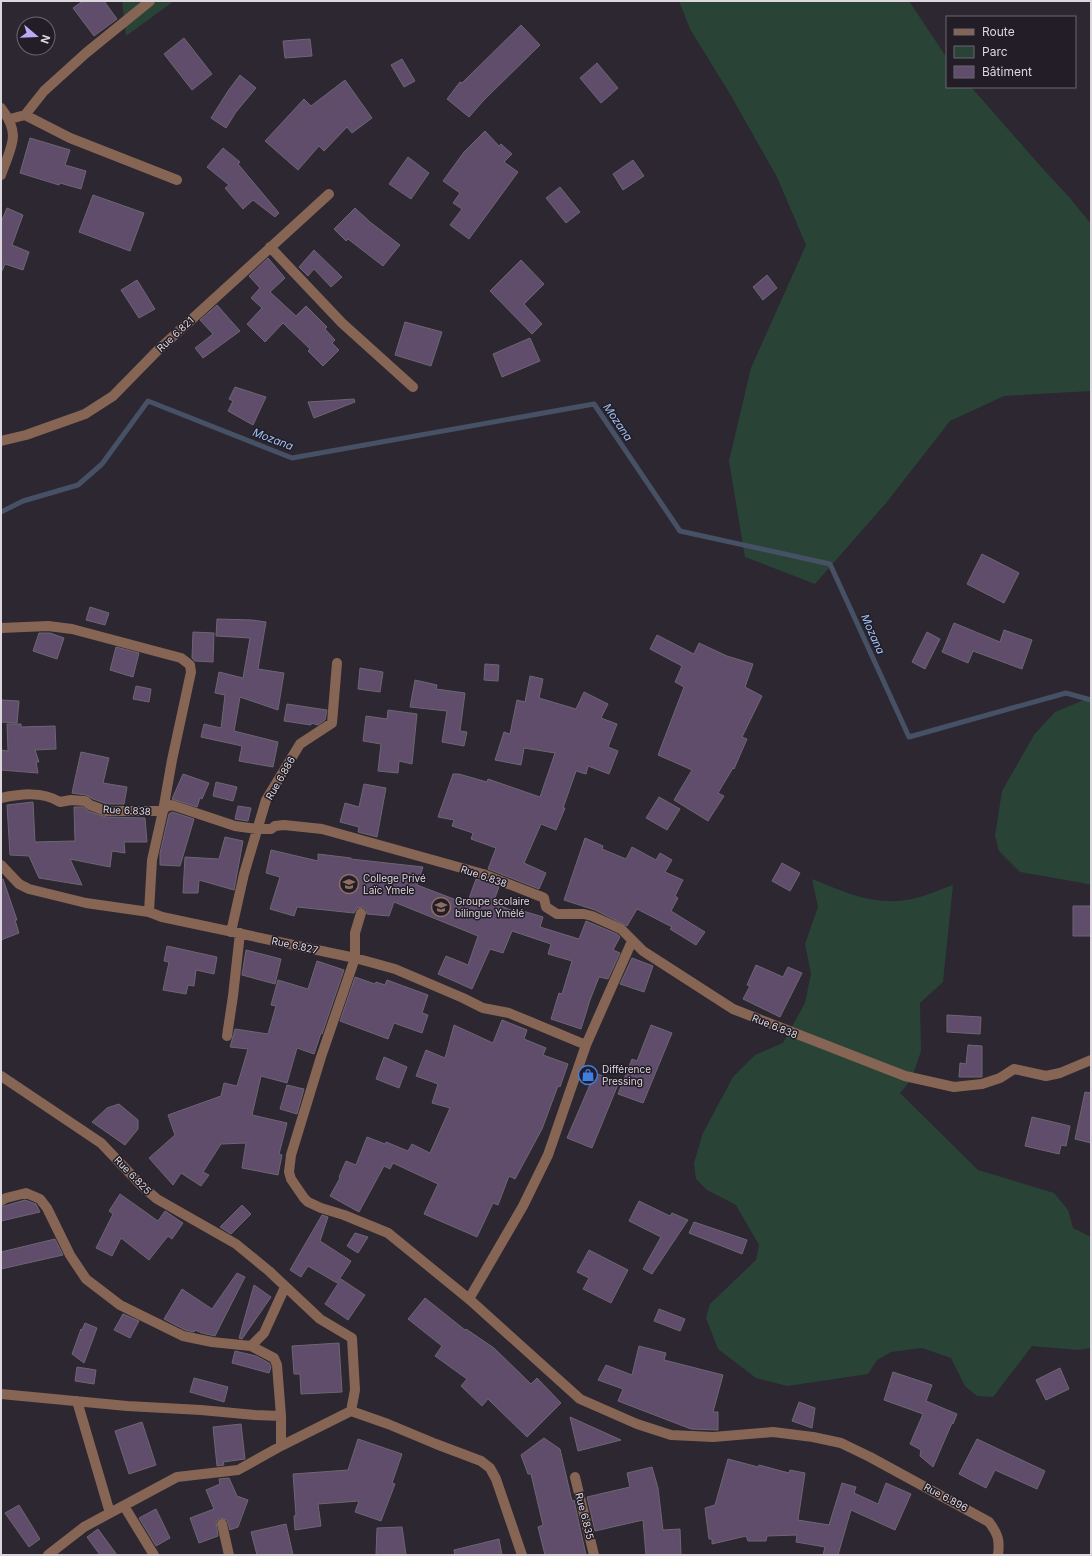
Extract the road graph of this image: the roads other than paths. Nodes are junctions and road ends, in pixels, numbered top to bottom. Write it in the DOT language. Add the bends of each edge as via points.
graph roads {
  1 [pos="150,1"];
  2 [pos="1,108"];
  3 [pos="25,115"];
  4 [pos="10,119"];
  5 [pos="1,175"];
  6 [pos="177,180"];
  7 [pos="329,194"];
  8 [pos="270,247"];
  9 [pos="413,387"];
  10 [pos="1,442"];
  11 [pos="1,628"];
  12 [pos="337,663"];
  13 [pos="1,798"];
  14 [pos="163,811"];
  15 [pos="257,829"];
  16 [pos="1,865"];
  17 [pos="149,912"];
  18 [pos="361,913"];
  19 [pos="236,932"];
  20 [pos="632,941"];
  21 [pos="355,958"];
  22 [pos="227,1036"];
  23 [pos="586,1046"];
  24 [pos="1091,1060"];
  25 [pos="1,1076"];
  26 [pos="1,1201"];
  27 [pos="285,1287"];
  28 [pos="470,1298"];
  29 [pos="250,1346"];
  30 [pos="1,1394"];
  31 [pos="77,1401"];
  32 [pos="351,1411"];
  33 [pos="281,1416"];
  34 [pos="281,1446"];
  35 [pos="575,1477"];
  36 [pos="124,1506"];
  37 [pos="110,1513"];
  38 [pos="222,1524"];
  39 [pos="48,1555"];
  40 [pos="154,1555"];
  41 [pos="229,1555"];
  42 [pos="522,1555"];
  43 [pos="594,1555"];
  44 [pos="998,1555"];
  1 -- 3 [label="street" via="44,91"];
  2 -- 4 [label="street"];
  3 -- 4 [label="street"];
  3 -- 6 [label="street" via="70,138"];
  4 -- 5 [label="street" via="14,137"];
  7 -- 8 [label="street, Rue 6.821"];
  8 -- 9 [label="street" via="342,323"];
  8 -- 10 [label="street, Rue 6.821" via="157,351 113,396 86,414"];
  11 -- 14 [label="street" via="48,626 72,629 181,658 190,664 191,672"];
  12 -- 15 [label="street, Rue 6.886" via="332,723 300,744 266,800"];
  13 -- 14 [label="street, Rue 6.838" via="32,794 60,802 85,801 106,811"];
  14 -- 15 [label="street, Rue 6.838" via="172,805 235,826"];
  14 -- 17 [label="street" via="152,860"];
  15 -- 19 [label="street, Rue 6.886" via="244,874"];
  15 -- 20 [label="street, Rue 6.838" via="271,829 284,824 322,830 471,870 544,898 546,907 557,914 592,916 620,929"];
  16 -- 17 [label="street, Rue 6.827" via="19,884 29,889 86,904"];
  17 -- 19 [label="street, Rue 6.827"];
  18 -- 21 [label="street, Rue 6.896" via="355,932"];
  19 -- 21 [label="street, Rue 6.827"];
  19 -- 22 [label="street, Rue 6.886" via="233,996"];
  20 -- 23 [label="street"];
  20 -- 24 [label="street, Rue 6.838" via="643,951 733,1009 905,1076 954,1087 982,1084 1000,1078 1014,1069 1046,1076"];
  21 -- 23 [label="street, Rue 6.827" via="394,969 483,1008 509,1013"];
  21 -- 28 [label="street, Rue 6.896" via="291,1155 291,1179 308,1202 388,1233"];
  23 -- 28 [label="street" via="548,1155 523,1206"];
  25 -- 27 [label="street, Rue 6.825" via="101,1143 157,1199 236,1244"];
  26 -- 29 [label="street" via="26,1193 40,1199 70,1255 86,1278 120,1305 183,1336"];
  27 -- 29 [label="street" via="264,1333"];
  27 -- 32 [label="street, Rue 6.825" via="320,1319 352,1338 355,1390"];
  28 -- 44 [label="street, Rue 6.896" via="580,1399 637,1424 671,1435 713,1437 773,1432 840,1443 989,1522 997,1532"];
  29 -- 33 [label="street" via="274,1358"];
  30 -- 31 [label="street"];
  31 -- 33 [label="street"];
  31 -- 37 [label="street"];
  32 -- 34 [label="street"];
  32 -- 42 [label="street" via="481,1461 490,1468"];
  33 -- 34 [label="street"];
  34 -- 36 [label="street" via="238,1470 177,1477"];
  35 -- 43 [label="street, Rue 6.835"];
  36 -- 37 [label="street"];
  36 -- 40 [label="street"];
  37 -- 39 [label="street" via="84,1527"];
  38 -- 41 [label="street"];
}
